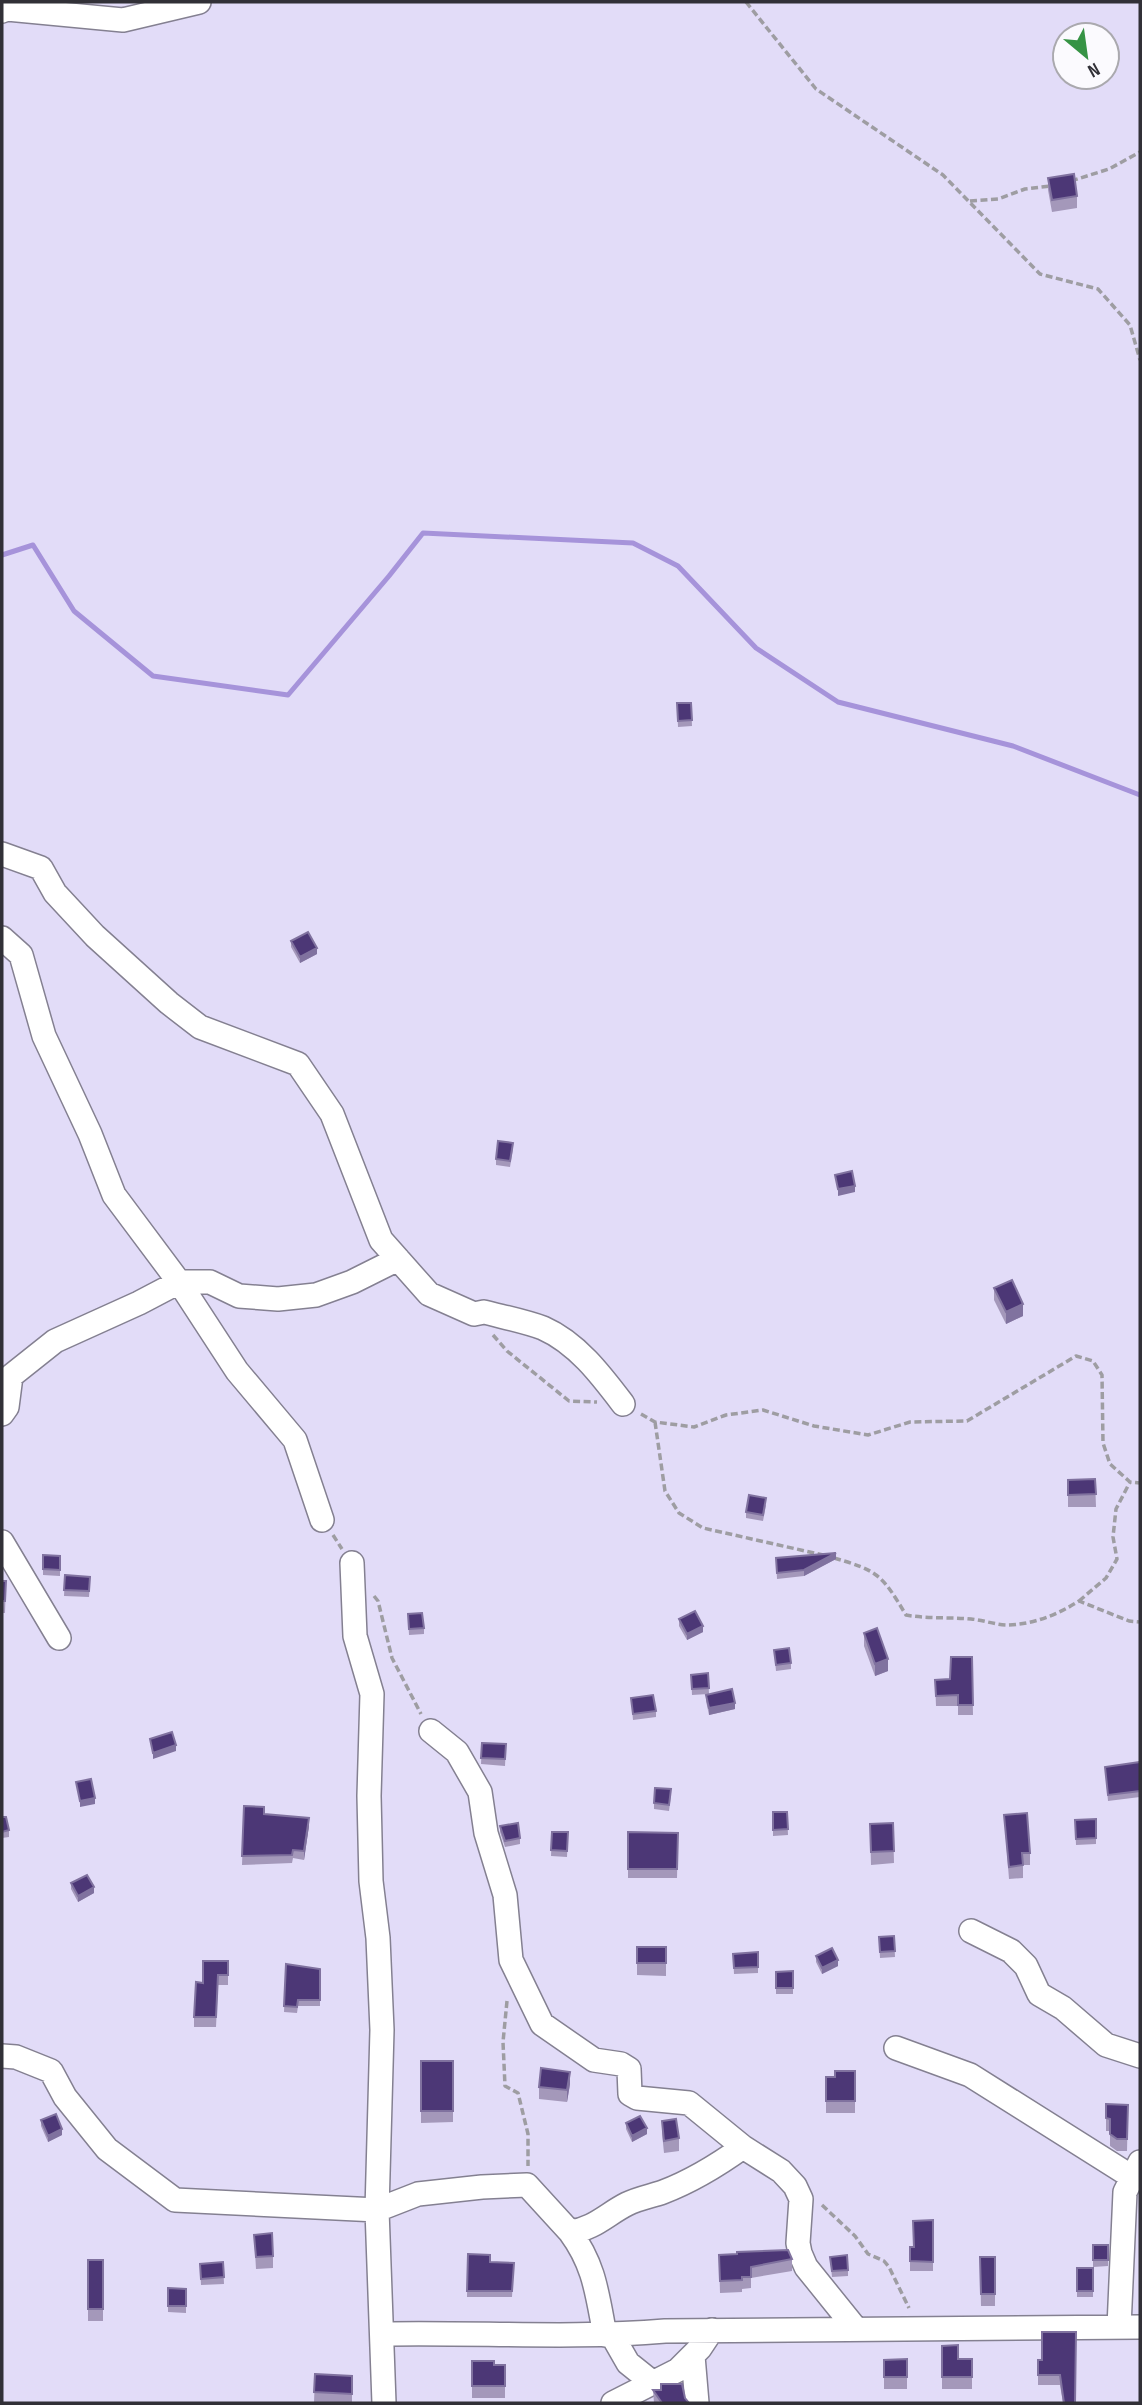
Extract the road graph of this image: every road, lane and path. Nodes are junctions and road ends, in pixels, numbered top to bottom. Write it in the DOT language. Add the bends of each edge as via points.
graph roads {
  1 [pos="200,2"];
  2 [pos="746,2"];
  3 [pos="2,11"];
  4 [pos="1140,152"];
  5 [pos="1070,181"];
  6 [pos="1057,185"];
  7 [pos="970,201"];
  8 [pos="1140,360"];
  9 [pos="2,854"];
  10 [pos="2,938"];
  11 [pos="398,1259"];
  12 [pos="179,1282"];
  13 [pos="474,1314"];
  14 [pos="623,1404"];
  15 [pos="2,1414"];
  16 [pos="655,1422"];
  17 [pos="1130,1482"];
  18 [pos="1140,1483"];
  19 [pos="323,1520"];
  20 [pos="2,1542"];
  21 [pos="352,1563"];
  22 [pos="371,1592"];
  23 [pos="1079,1601"];
  24 [pos="1140,1622"];
  25 [pos="60,1638"];
  26 [pos="431,1731"];
  27 [pos="971,1931"];
  28 [pos="507,2000"];
  29 [pos="896,2048"];
  30 [pos="1137,2050"];
  31 [pos="2,2056"];
  32 [pos="743,2147"];
  33 [pos="1136,2169"];
  34 [pos="527,2185"];
  35 [pos="795,2186"];
  36 [pos="377,2210"];
  37 [pos="570,2232"];
  38 [pos="1130,2327"];
  39 [pos="856,2329"];
  40 [pos="920,2329"];
  41 [pos="712,2330"];
  42 [pos="383,2334"];
  43 [pos="609,2335"];
  44 [pos="693,2356"];
  45 [pos="653,2383"];
  46 [pos="384,2403"];
  47 [pos="613,2403"];
  48 [pos="697,2403"];
  1 -- 3 [label="street" via="123,20"];
  2 -- 7 [label="path" via="816,89 943,175"];
  4 -- 5 [label="path" via="1109,169"];
  6 -- 7 [label="path"];
  7 -- 8 [label="path" via="1040,274 1098,289 1130,325"];
  9 -- 11 [label="street" via="41,868 55,893 94,936 200,1027 298,1064 332,1114 381,1240"];
  10 -- 12 [label="street" via="21,955 44,1037 114,1195"];
  11 -- 12 [label="street" via="316,1295 278,1299 239,1296 210,1282"];
  11 -- 13 [label="street" via="429,1294"];
  12 -- 15 [label="street" via="55,1341 11,1376"];
  12 -- 19 [label="street" via="237,1371 295,1440"];
  13 -- 14 [label="street" via="484,1312 542,1328 569,1343"];
  13 -- 14 [label="path" via="507,1351 569,1401"];
  14 -- 16 [label="path"];
  16 -- 17 [label="path" via="694,1427 726,1415 763,1410 814,1426 868,1435 910,1422 967,1421 1076,1356 1093,1361 1102,1375 1103,1443 1110,1464"];
  16 -- 23 [label="path" via="665,1491 679,1513 703,1528 864,1567 881,1577 906,1615 1006,1625 1035,1622"];
  17 -- 18 [label="path"];
  17 -- 23 [label="path" via="1116,1509 1113,1537 1117,1559 1106,1578"];
  19 -- 21 [label="path"];
  20 -- 25 [label="street"];
  21 -- 36 [label="street" via="355,1636 372,1694 370,1857 382,2030"];
  22 -- 26 [label="path" via="378,1601 392,1658"];
  23 -- 24 [label="path"];
  26 -- 32 [label="street" via="457,1752 480,1792 486,1833 505,1895 511,1960 542,2024 594,2060 629,2069 630,2094 689,2103"];
  27 -- 30 [label="street" via="1011,1951 1026,1966 1039,1994 1106,2045"];
  28 -- 34 [label="path" via="505,2086 518,2093 528,2134"];
  29 -- 33 [label="street" via="970,2075"];
  31 -- 36 [label="street" via="16,2056 51,2071 65,2097 107,2149 175,2200"];
  32 -- 35 [label="street" via="781,2171"];
  32 -- 37 [label="street" via="689,2181 627,2204 584,2230"];
  33 -- 38 [label="street" via="1125,2192"];
  34 -- 36 [label="street" via="418,2194"];
  34 -- 37 [label="street"];
  35 -- 39 [label="street" via="801,2204 800,2253"];
  35 -- 40 [label="path" via="828,2209 868,2254 884,2261"];
  36 -- 42 [label="street"];
  37 -- 43 [label="street" via="592,2267"];
  38 -- 40 [label="street"];
  39 -- 40 [label="street"];
  39 -- 41 [label="street"];
  41 -- 43 [label="street"];
  41 -- 44 [label="street"];
  42 -- 43 [label="street"];
  42 -- 46 [label="street"];
  43 -- 45 [label="street" via="628,2363"];
  44 -- 45 [label="street"];
  44 -- 48 [label="street"];
  45 -- 47 [label="street"];
}
